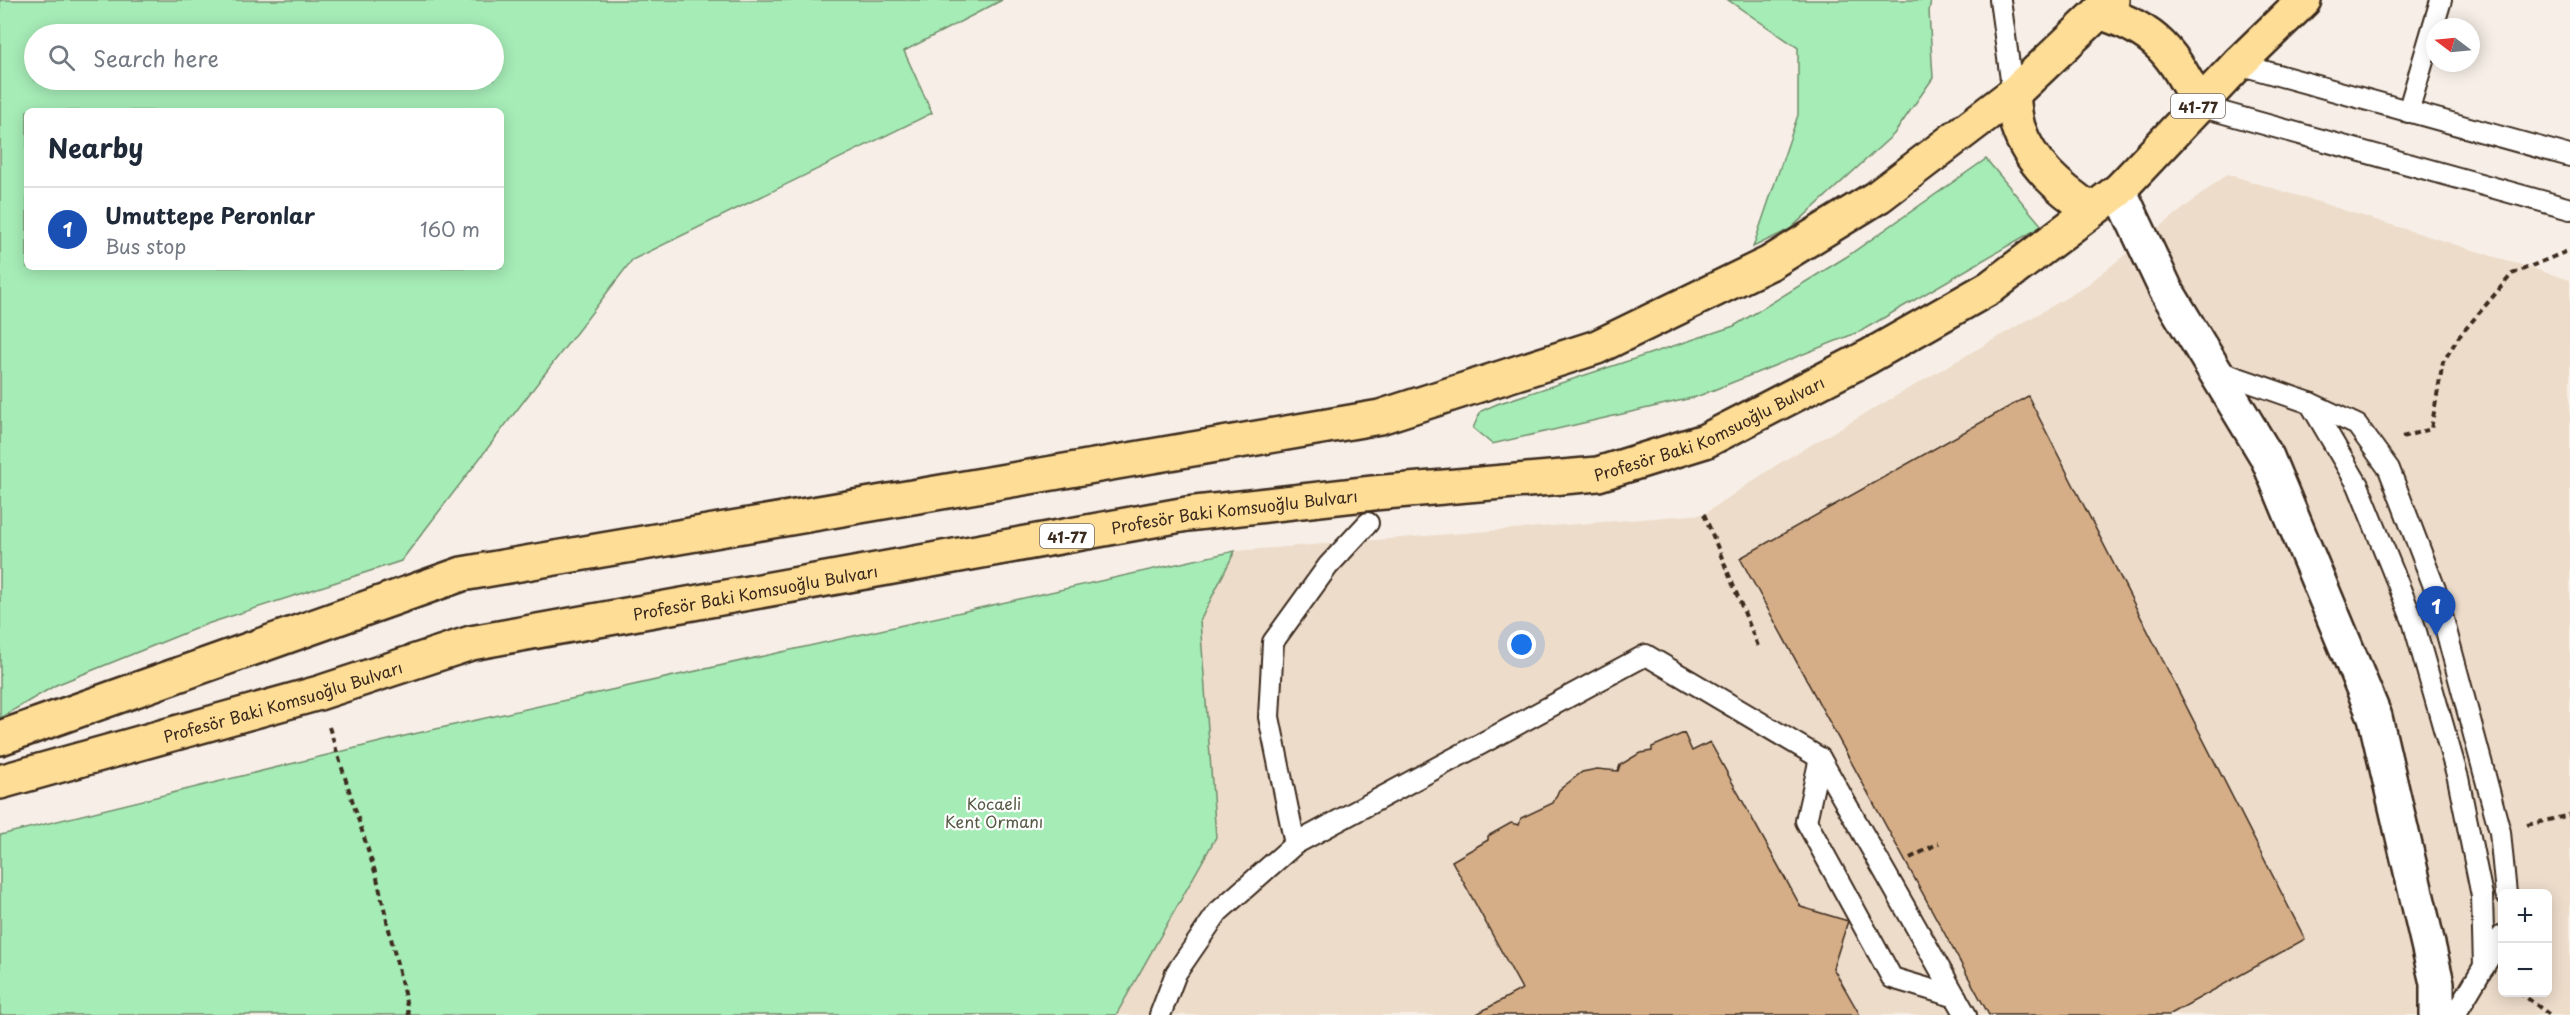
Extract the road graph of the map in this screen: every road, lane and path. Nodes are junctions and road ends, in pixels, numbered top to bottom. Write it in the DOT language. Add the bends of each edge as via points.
graph roads {
  1 [pos="2000,0"];
  2 [pos="2304,0"];
  3 [pos="2441,0"];
  4 [pos="2105,6"];
  5 [pos="2238,64"];
  6 [pos="2013,94"];
  7 [pos="2199,106"];
  8 [pos="2408,112"];
  9 [pos="2570,156"];
  10 [pos="2119,190"];
  11 [pos="2570,209"];
  12 [pos="2091,210"];
  13 [pos="2570,250"];
  14 [pos="2214,370"];
  15 [pos="2310,403"];
  16 [pos="2372,446"];
  17 [pos="1704,514"];
  18 [pos="1368,523"];
  19 [pos="1758,646"];
  20 [pos="319,693"];
  21 [pos="0,738"];
  22 [pos="1820,758"];
  23 [pos="0,782"];
  24 [pos="2570,815"];
  25 [pos="2500,832"];
  26 [pos="1295,844"];
  27 [pos="2506,889"];
  28 [pos="2498,943"];
  29 [pos="2484,967"];
  30 [pos="1956,997"];
  31 [pos="2525,997"];
  32 [pos="409,1015"];
  33 [pos="1160,1015"];
  34 [pos="1966,1015"];
  35 [pos="2437,1015"];
  36 [pos="2455,1015"];
  37 [pos="2550,1015"];
  1 -- 6 [label="lane"];
  2 -- 5 [label="highway, Profesör Baki Komsuoğlu Bulvarı / 41-77"];
  3 -- 8 [label="lane"];
  4 -- 6 [label="highway"];
  4 -- 7 [label="highway" via="2151,36 2169,53"];
  5 -- 7 [label="highway, Profesör Baki Komsuoğlu Bulvarı / 41-77"];
  5 -- 8 [label="lane"];
  6 -- 12 [label="highway" via="2018,127 2035,160 2061,190"];
  6 -- 21 [label="highway" via="1879,196 1770,263 1598,347 1565,358 1380,417 462,574"];
  7 -- 10 [label="highway, Profesör Baki Komsuoğlu Bulvarı / 41-77"];
  7 -- 11 [label="lane"];
  8 -- 9 [label="lane"];
  10 -- 12 [label="highway, Profesör Baki Komsuoğlu Bulvarı / 41-77"];
  10 -- 14 [label="main road" via="2166,290"];
  12 -- 20 [label="highway, Profesör Baki Komsuoğlu Bulvarı / 41-77" via="1990,287 1868,357 1705,441 1598,474 1187,514 471,644"];
  13 -- 16 [label="path" via="2512,274 2458,338 2444,362 2431,429"];
  14 -- 15 [label="lane"];
  14 -- 35 [label="main road" via="2267,457 2375,717 2437,983"];
  15 -- 16 [label="lane" via="2357,425"];
  15 -- 29 [label="lane" via="2358,485 2413,621 2460,789 2482,896"];
  16 -- 25 [label="lane" via="2389,469 2435,589"];
  17 -- 19 [label="path"];
  18 -- 26 [label="lane" via="1328,566 1273,642 1269,717"];
  20 -- 23 [label="highway, Profesör Baki Komsuoğlu Bulvarı / 41-77"];
  20 -- 32 [label="path" via="377,878"];
  22 -- 26 [label="lane" via="1646,655"];
  22 -- 30 [label="lane"];
  22 -- 30 [label="lane" via="1806,821 1892,978"];
  24 -- 25 [label="path"];
  25 -- 27 [label="lane"];
  26 -- 33 [label="lane" via="1218,912 1176,973"];
  28 -- 29 [label="lane"];
  29 -- 36 [label="lane"];
  30 -- 34 [label="lane"];
  31 -- 37 [label="path"];
}
